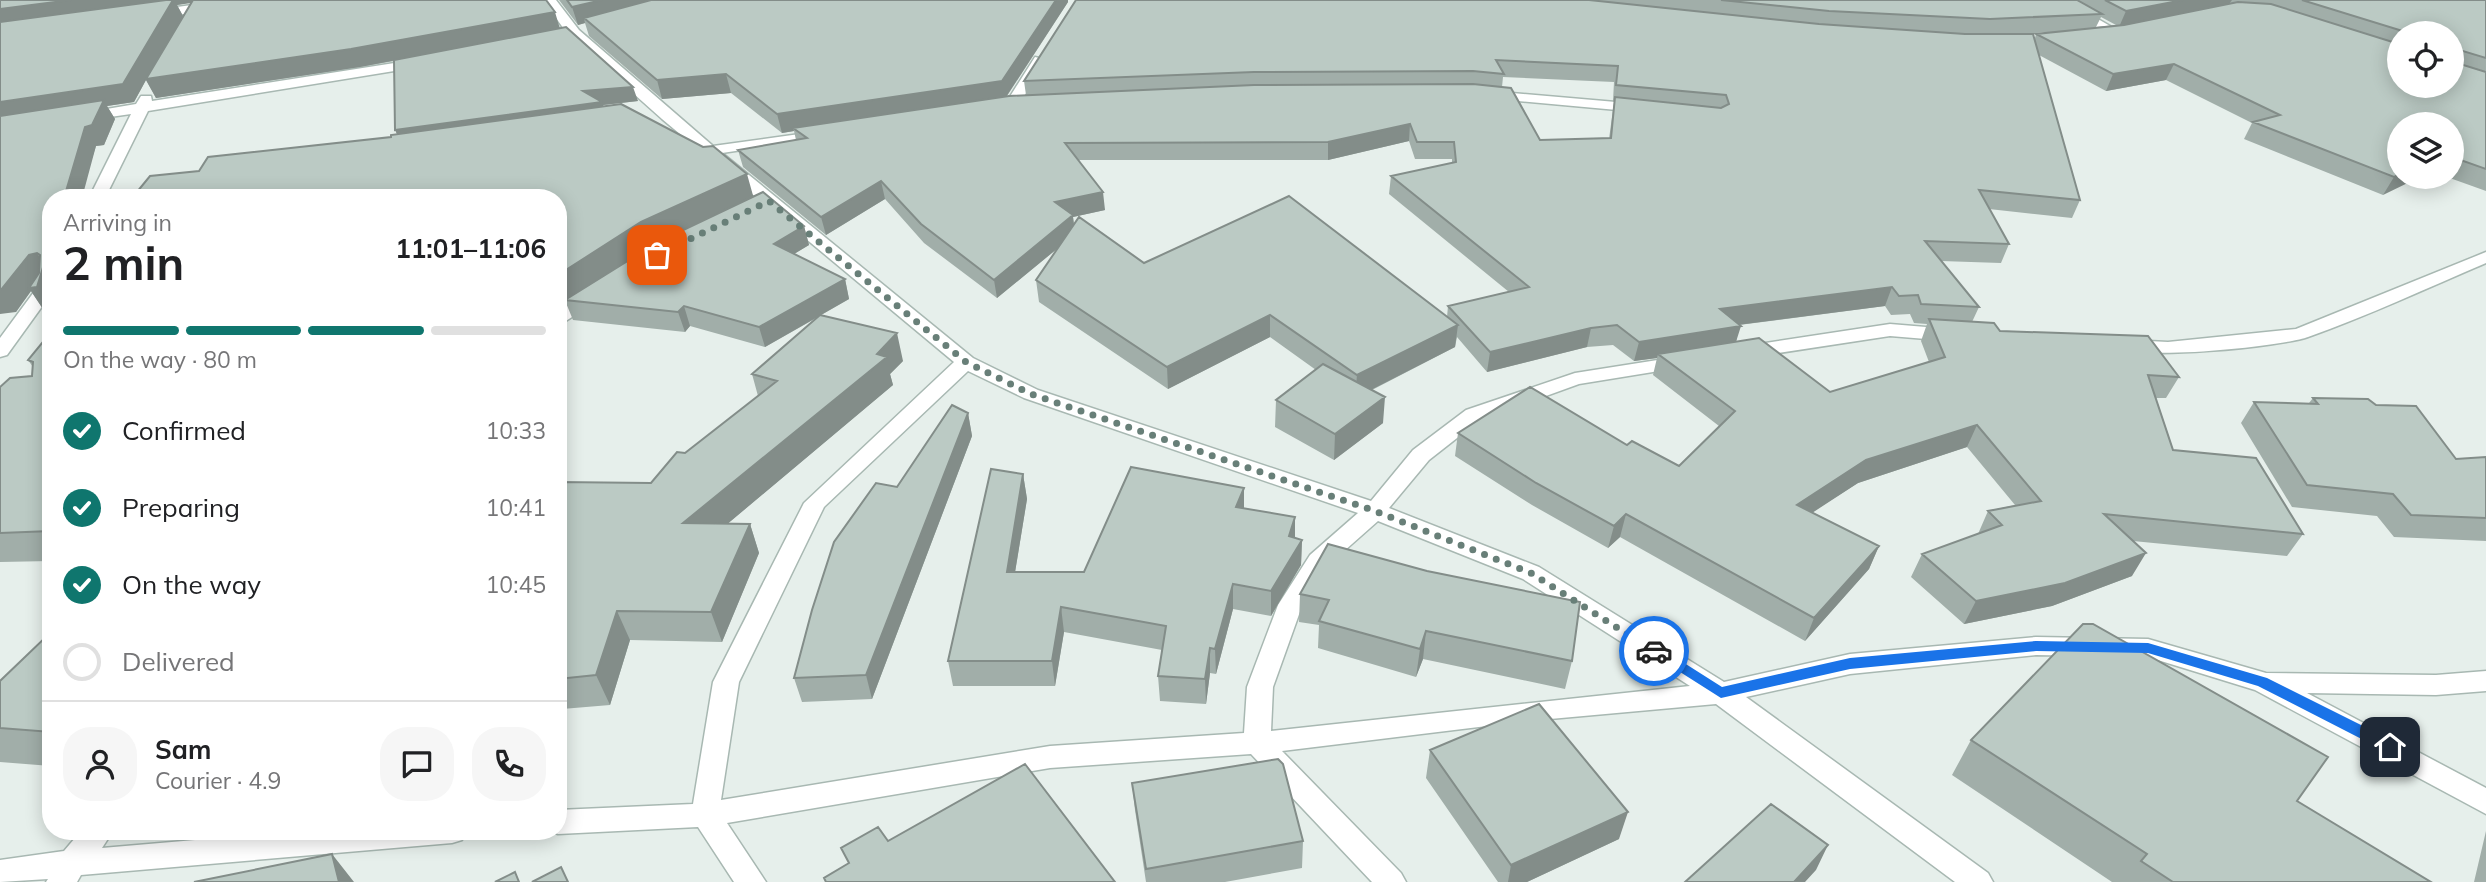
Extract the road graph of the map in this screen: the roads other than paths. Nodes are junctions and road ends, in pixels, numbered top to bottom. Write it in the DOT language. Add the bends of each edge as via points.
graph roads {
  1 [pos="259,0"];
  2 [pos="549,0"];
  3 [pos="2056,0"];
  4 [pos="199,4"];
  5 [pos="144,16"];
  6 [pos="184,30"];
  7 [pos="2094,37"];
  8 [pos="1048,47"];
  9 [pos="433,60"];
  10 [pos="153,85"];
  11 [pos="1471,93"];
  12 [pos="1011,106"];
  13 [pos="141,107"];
  14 [pos="1653,110"];
  15 [pos="667,116"];
  16 [pos="64,119"];
  17 [pos="640,120"];
  18 [pos="846,130"];
  19 [pos="708,151"];
  20 [pos="101,189"];
  21 [pos="2486,257"];
  22 [pos="614,282"];
  23 [pos="42,293"];
  24 [pos="567,314"];
  25 [pos="1968,336"];
  26 [pos="2114,345"];
  27 [pos="0,351"];
  28 [pos="1725,356"];
  29 [pos="1698,360"];
  30 [pos="966,362"];
  31 [pos="1375,511"];
  32 [pos="2486,681"];
  33 [pos="2263,682"];
  34 [pos="1721,693"];
  35 [pos="1256,743"];
  36 [pos="2486,802"];
  37 [pos="705,815"];
  38 [pos="567,822"];
  39 [pos="92,840"];
  40 [pos="367,840"];
  41 [pos="67,872"];
  42 [pos="0,873"];
  43 [pos="751,882"];
  44 [pos="1391,882"];
  45 [pos="1978,882"];
  1 -- 4 [label="street"];
  2 -- 15 [label="street" via="574,33"];
  3 -- 7 [label="street" via="2123,33"];
  4 -- 5 [label="street"];
  4 -- 6 [label="street"];
  8 -- 12 [label="street"];
  9 -- 13 [label="street"];
  10 -- 13 [label="street"];
  11 -- 14 [label="street"];
  13 -- 16 [label="street"];
  13 -- 20 [label="street"];
  15 -- 17 [label="street"];
  15 -- 19 [label="street"];
  18 -- 19 [label="street"];
  19 -- 30 [label="street" via="762,204"];
  21 -- 26 [label="street" via="2300,334 2168,348"];
  22 -- 24 [label="street"];
  23 -- 27 [label="street"];
  25 -- 28 [label="street" via="1889,330"];
  29 -- 31 [label="street" via="1574,379 1473,415 1421,455"];
  30 -- 31 [label="street" via="1031,394"];
  30 -- 37 [label="street" via="815,503 726,682"];
  31 -- 34 [label="street" via="1531,573"];
  31 -- 35 [label="street" via="1318,561 1290,605 1260,687"];
  32 -- 33 [label="street" via="2436,685"];
  33 -- 34 [label="street" via="2148,648 2036,646 1850,663"];
  33 -- 36 [label="street"];
  34 -- 35 [label="street"];
  34 -- 45 [label="street"];
  35 -- 37 [label="street" via="1051,757"];
  35 -- 44 [label="street"];
  37 -- 38 [label="street"];
  37 -- 43 [label="street"];
  39 -- 41 [label="street"];
  40 -- 41 [label="street"];
  41 -- 42 [label="street"];
}
